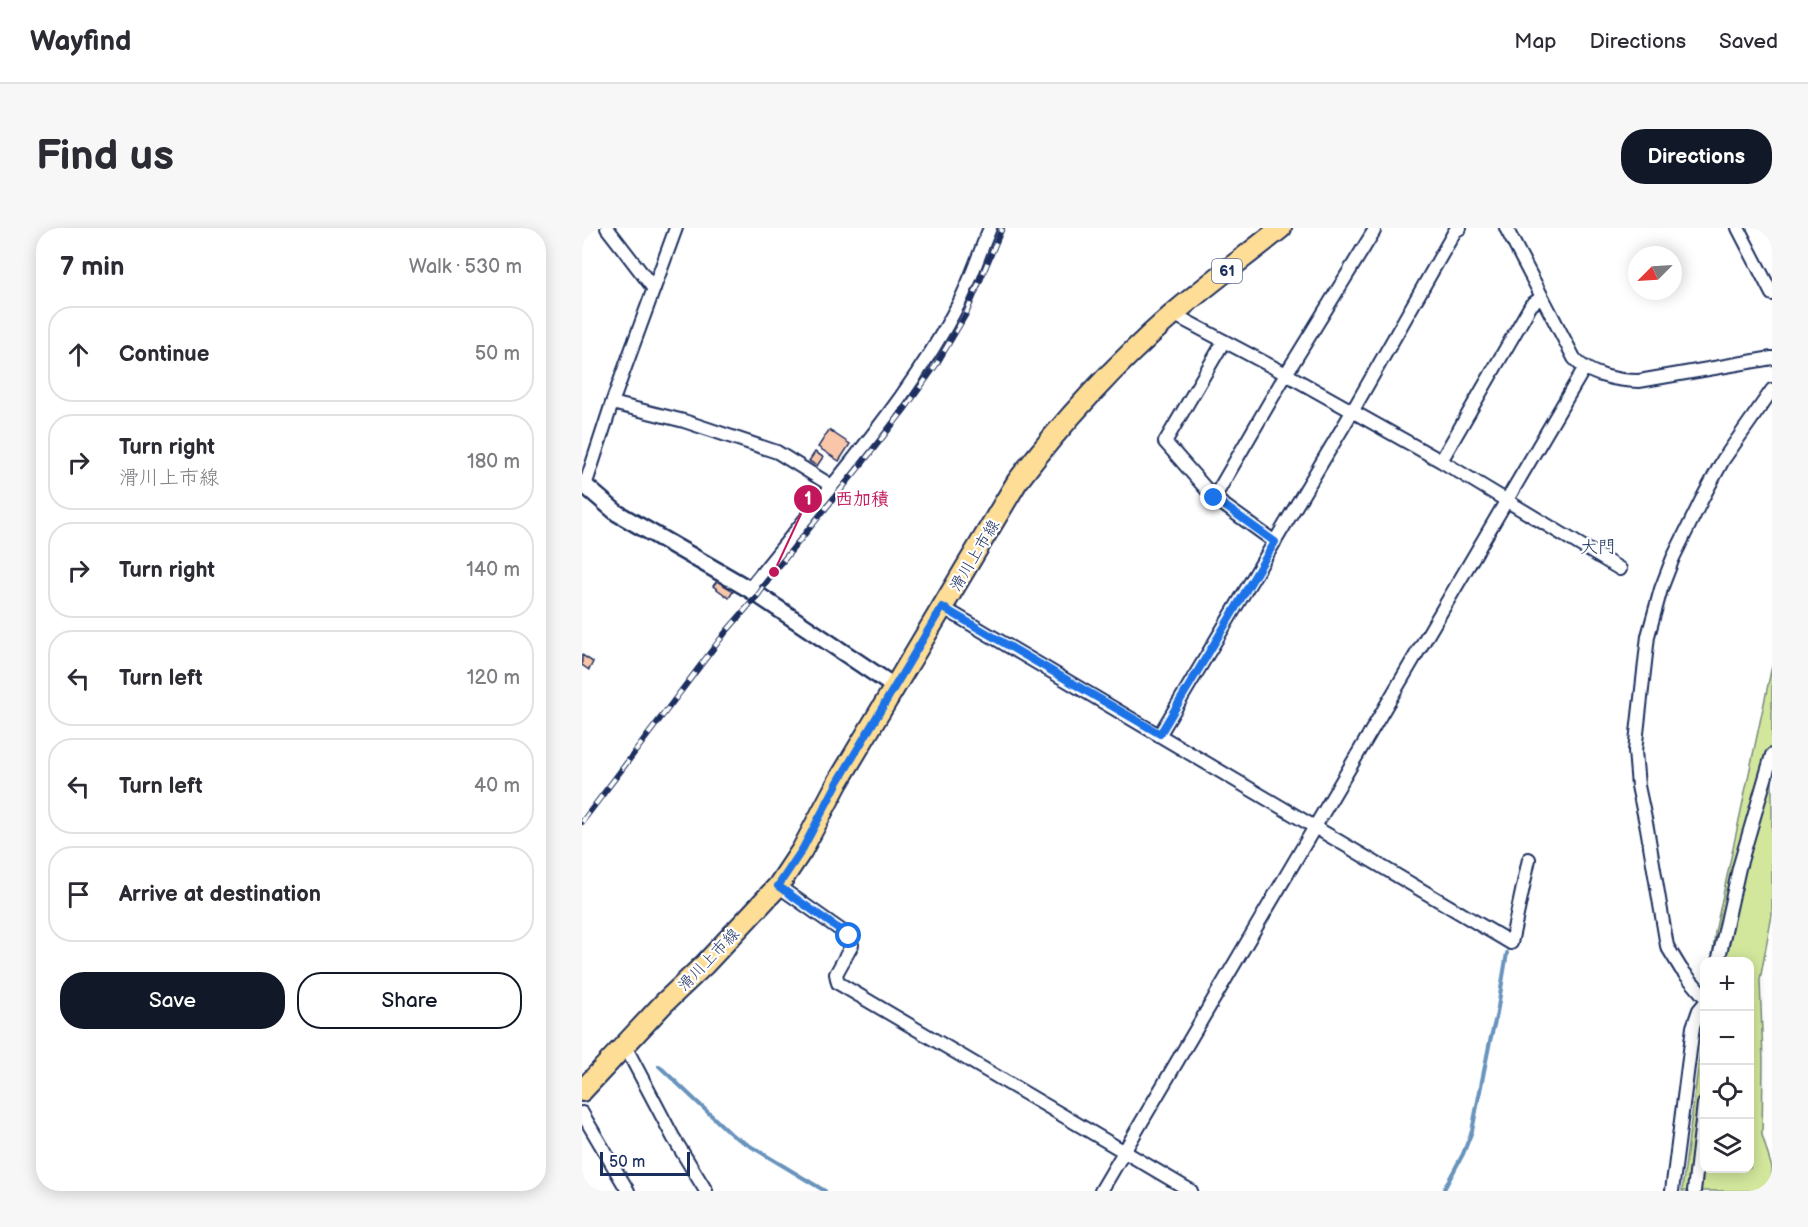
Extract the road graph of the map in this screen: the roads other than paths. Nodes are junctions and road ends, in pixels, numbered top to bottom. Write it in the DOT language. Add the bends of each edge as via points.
graph roads {
  1 [pos="607,228"];
  2 [pos="676,228"];
  3 [pos="990,228"];
  4 [pos="1281,228"];
  5 [pos="1460,228"];
  6 [pos="1506,228"];
  7 [pos="1738,228"];
  8 [pos="1374,231"];
  9 [pos="654,289"];
  10 [pos="1772,294"];
  11 [pos="1542,297"];
  12 [pos="1173,314"];
  13 [pos="1224,341"];
  14 [pos="1772,358"];
  15 [pos="1585,367"];
  16 [pos="1286,374"];
  17 [pos="1772,390"];
  18 [pos="612,403"];
  19 [pos="1352,412"];
  20 [pos="1441,461"];
  21 [pos="583,485"];
  22 [pos="832,486"];
  23 [pos="1214,498"];
  24 [pos="1506,501"];
  25 [pos="1275,542"];
  26 [pos="1620,568"];
  27 [pos="750,589"];
  28 [pos="942,607"];
  29 [pos="896,687"];
  30 [pos="1160,734"];
  31 [pos="1772,755"];
  32 [pos="1314,826"];
  33 [pos="1529,859"];
  34 [pos="778,886"];
  35 [pos="1719,957"];
  36 [pos="1700,991"];
  37 [pos="1700,1009"];
  38 [pos="625,1046"];
  39 [pos="582,1091"];
  40 [pos="582,1113"];
  41 [pos="1702,1119"];
  42 [pos="1124,1151"];
  43 [pos="628,1191"];
  44 [pos="706,1191"];
  45 [pos="1101,1191"];
  46 [pos="1191,1191"];
  47 [pos="1672,1191"];
  48 [pos="1694,1191"];
  1 -- 9 [label="street"];
  2 -- 9 [label="street"];
  3 -- 22 [label="street" via="959,302 935,345 880,427"];
  4 -- 12 [label="main road, 滑川上市線 / 61"];
  5 -- 19 [label="street"];
  6 -- 11 [label="street"];
  7 -- 10 [label="street"];
  8 -- 16 [label="street"];
  9 -- 18 [label="street"];
  11 -- 15 [label="street" via="1574,358"];
  11 -- 20 [label="street" via="1531,305"];
  12 -- 13 [label="street"];
  12 -- 28 [label="main road, 滑川上市線 / 61" via="1096,387 1032,461"];
  13 -- 16 [label="street"];
  13 -- 23 [label="street" via="1165,442"];
  14 -- 15 [label="street" via="1639,381 1623,381"];
  15 -- 24 [label="street"];
  16 -- 19 [label="street"];
  16 -- 23 [label="street"];
  17 -- 36 [label="street" via="1701,499 1661,589 1648,636 1635,751 1638,786 1667,946"];
  18 -- 21 [label="street"];
  18 -- 22 [label="street" via="684,421 777,452"];
  19 -- 20 [label="street"];
  19 -- 25 [label="street"];
  20 -- 24 [label="street"];
  21 -- 27 [label="street" via="617,513"];
  22 -- 27 [label="street"];
  23 -- 25 [label="street"];
  24 -- 26 [label="street"];
  24 -- 32 [label="street"];
  25 -- 30 [label="street"];
  27 -- 29 [label="street"];
  28 -- 29 [label="main road, 滑川上市線 / 61"];
  28 -- 30 [label="street"];
  29 -- 34 [label="main road, 滑川上市線 / 61"];
  30 -- 32 [label="street"];
  31 -- 35 [label="street" via="1739,868"];
  32 -- 33 [label="street" via="1511,943"];
  32 -- 42 [label="street"];
  34 -- 38 [label="main road, 滑川上市線 / 61"];
  34 -- 42 [label="street" via="849,936 852,945 836,974 838,982"];
  37 -- 47 [label="street" via="1693,1027"];
  38 -- 39 [label="main road, 滑川上市線 / 61"];
  38 -- 44 [label="street"];
  40 -- 43 [label="street"];
  41 -- 48 [label="street"];
  42 -- 45 [label="street"];
  42 -- 46 [label="street"];
}
